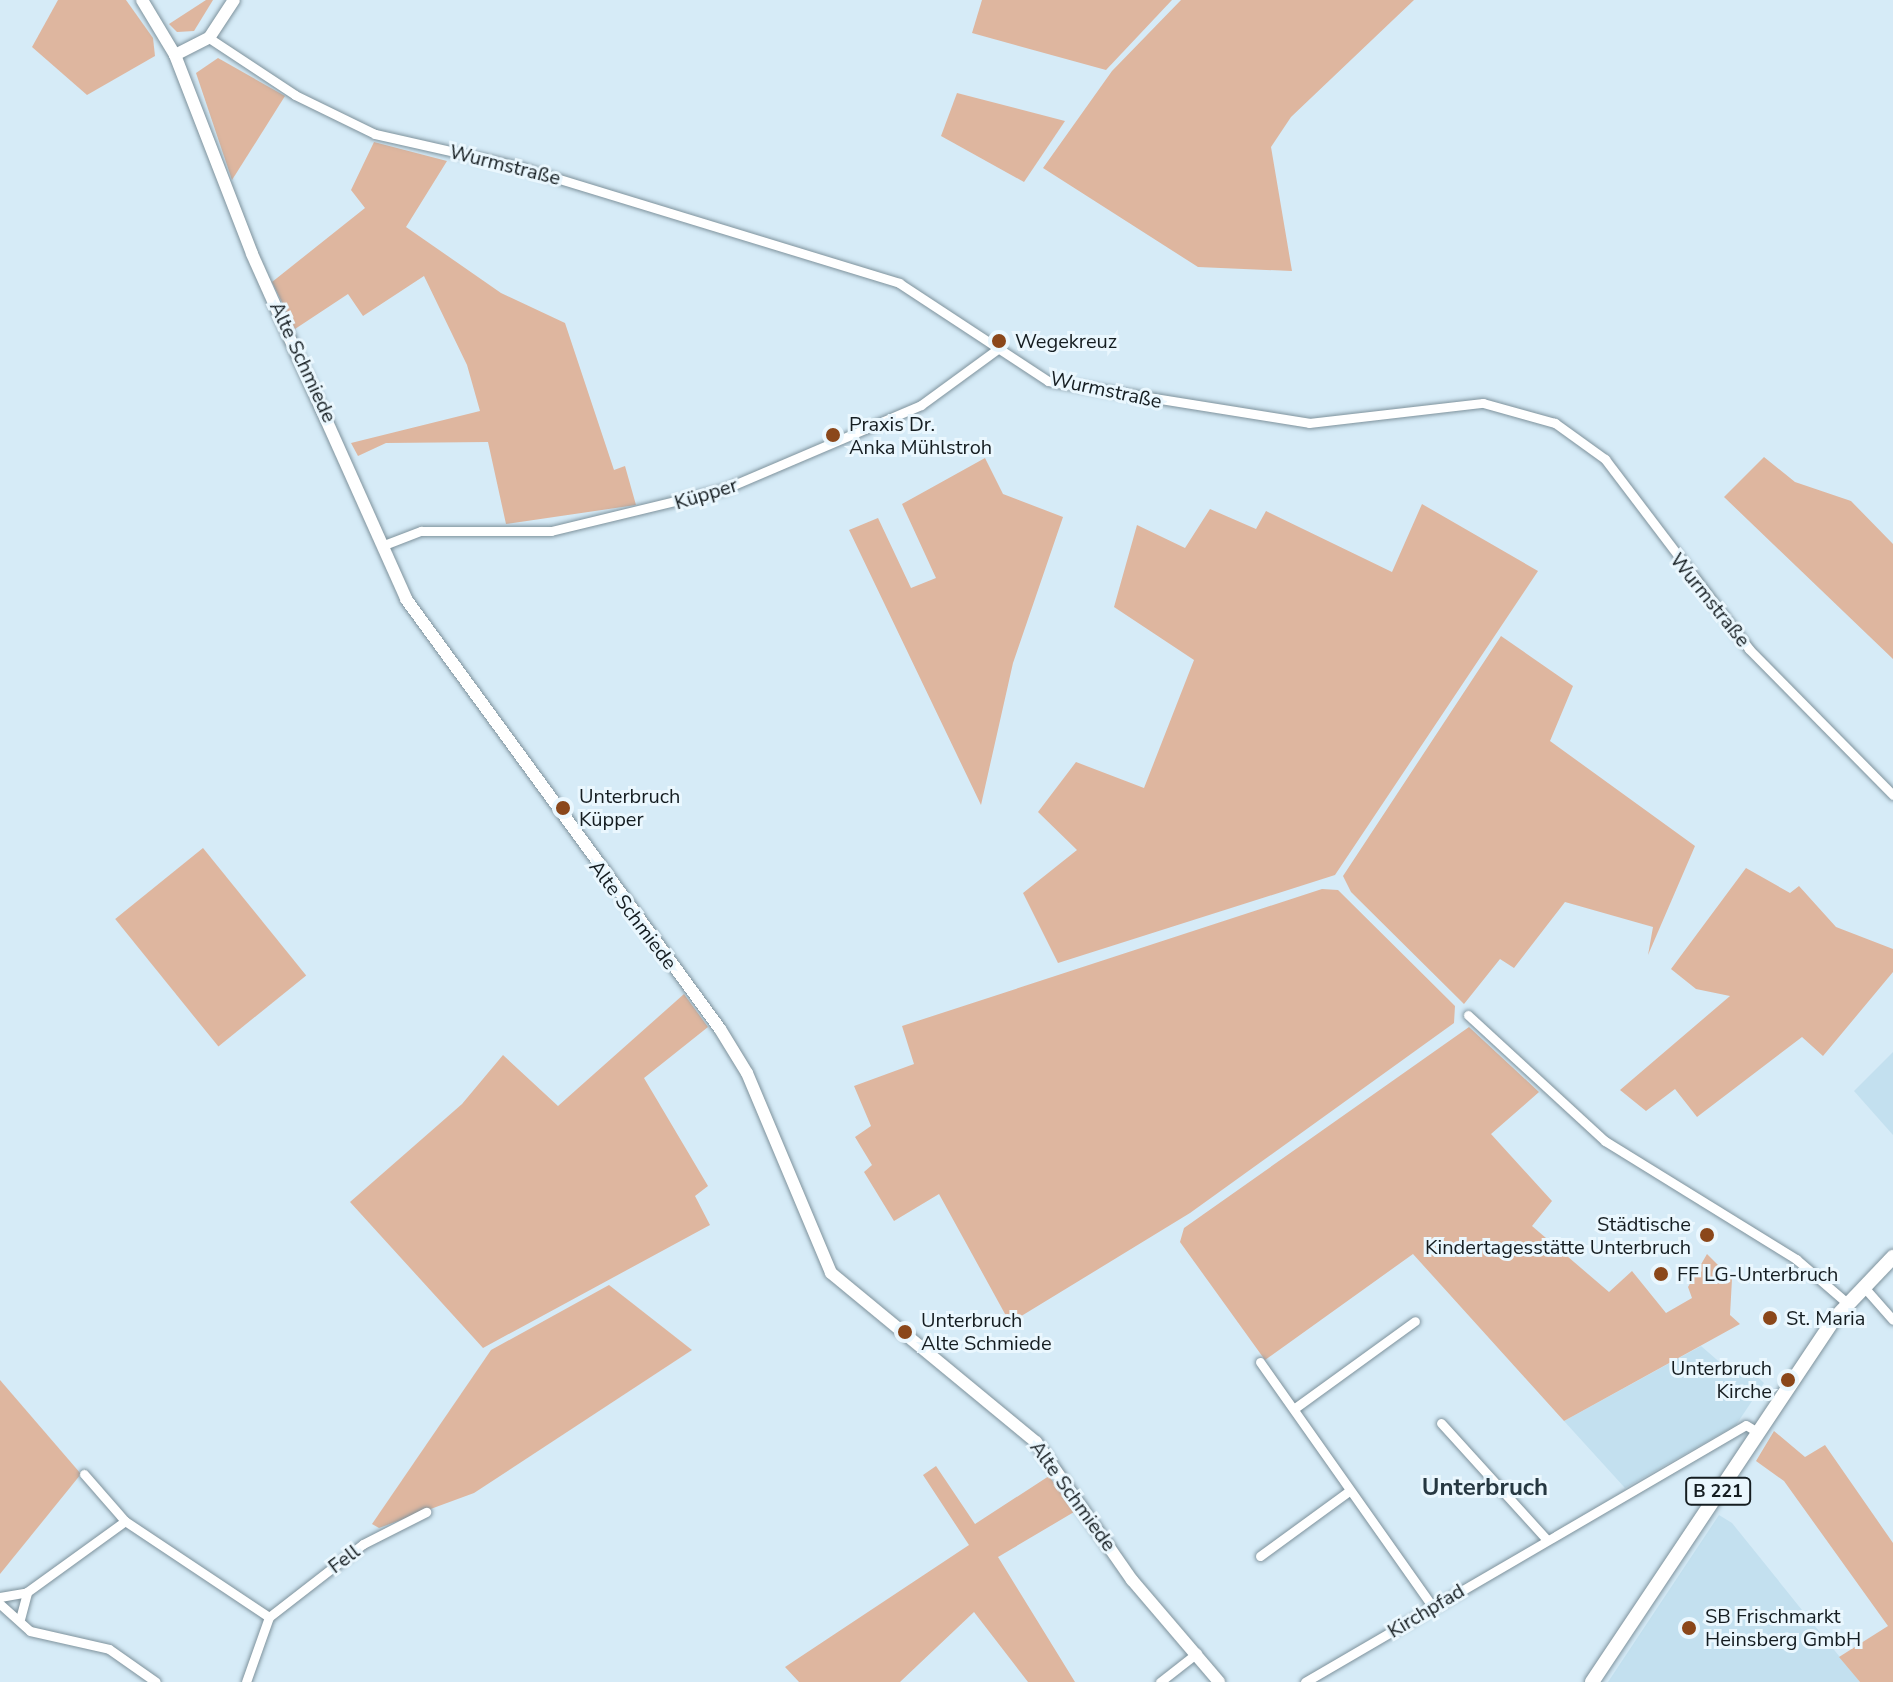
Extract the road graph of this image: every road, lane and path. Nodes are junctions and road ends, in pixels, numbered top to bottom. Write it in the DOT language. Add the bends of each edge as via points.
graph roads {
  1 [pos="142,0"];
  2 [pos="234,0"];
  3 [pos="209,38"];
  4 [pos="175,55"];
  5 [pos="999,348"];
  6 [pos="384,545"];
  7 [pos="1893,795"];
  8 [pos="1468,1015"];
  9 [pos="1893,1257"];
  10 [pos="1863,1286"];
  11 [pos="1847,1303"];
  12 [pos="1893,1320"];
  13 [pos="1415,1321"];
  14 [pos="1260,1362"];
  15 [pos="1295,1408"];
  16 [pos="1441,1423"];
  17 [pos="1757,1432"];
  18 [pos="84,1474"];
  19 [pos="1349,1491"];
  20 [pos="426,1512"];
  21 [pos="125,1521"];
  22 [pos="1547,1540"];
  23 [pos="1260,1556"];
  24 [pos="27,1592"];
  25 [pos="0,1597"];
  26 [pos="0,1604"];
  27 [pos="1433,1607"];
  28 [pos="269,1617"];
  29 [pos="20,1619"];
  30 [pos="1197,1653"];
  31 [pos="156,1682"];
  32 [pos="246,1682"];
  33 [pos="1160,1682"];
  34 [pos="1219,1682"];
  35 [pos="1305,1682"];
  36 [pos="1592,1682"];
  1 -- 4 [label="street, Alte Schmiede"];
  2 -- 3 [label="street"];
  3 -- 4 [label="street"];
  3 -- 5 [label="street, Wurmstraße" via="295,95 375,134 517,166 899,283"];
  4 -- 6 [label="street, Alte Schmiede" via="252,254"];
  5 -- 6 [label="street, Küpper" via="921,405 724,489 551,531 421,531"];
  5 -- 7 [label="street, Wurmstraße" via="1048,381 1281,420 1337,422 1483,403 1555,423 1605,459 1749,649"];
  6 -- 30 [label="street, Alte Schmiede" via="427,634 747,1073 831,1273 1036,1442 1132,1580"];
  8 -- 11 [label="street" via="1605,1141 1796,1259"];
  9 -- 10 [label="main road, B 221"];
  10 -- 11 [label="main road, B 221"];
  10 -- 12 [label="street"];
  11 -- 17 [label="main road, B 221"];
  13 -- 15 [label="street"];
  14 -- 15 [label="street"];
  15 -- 19 [label="street"];
  16 -- 22 [label="street"];
  17 -- 22 [label="street, Kirchpfad" via="1746,1425"];
  17 -- 36 [label="main road, B 221"];
  18 -- 21 [label="street"];
  19 -- 23 [label="street"];
  19 -- 27 [label="street"];
  20 -- 28 [label="street, Fell" via="363,1544"];
  21 -- 24 [label="street"];
  21 -- 28 [label="street"];
  22 -- 27 [label="street, Kirchpfad"];
  24 -- 25 [label="street"];
  24 -- 29 [label="street"];
  26 -- 29 [label="street"];
  27 -- 35 [label="street, Kirchpfad"];
  28 -- 32 [label="street"];
  29 -- 31 [label="street" via="50,1641 109,1649"];
  30 -- 33 [label="street"];
  30 -- 34 [label="street, Alte Schmiede"];
}
